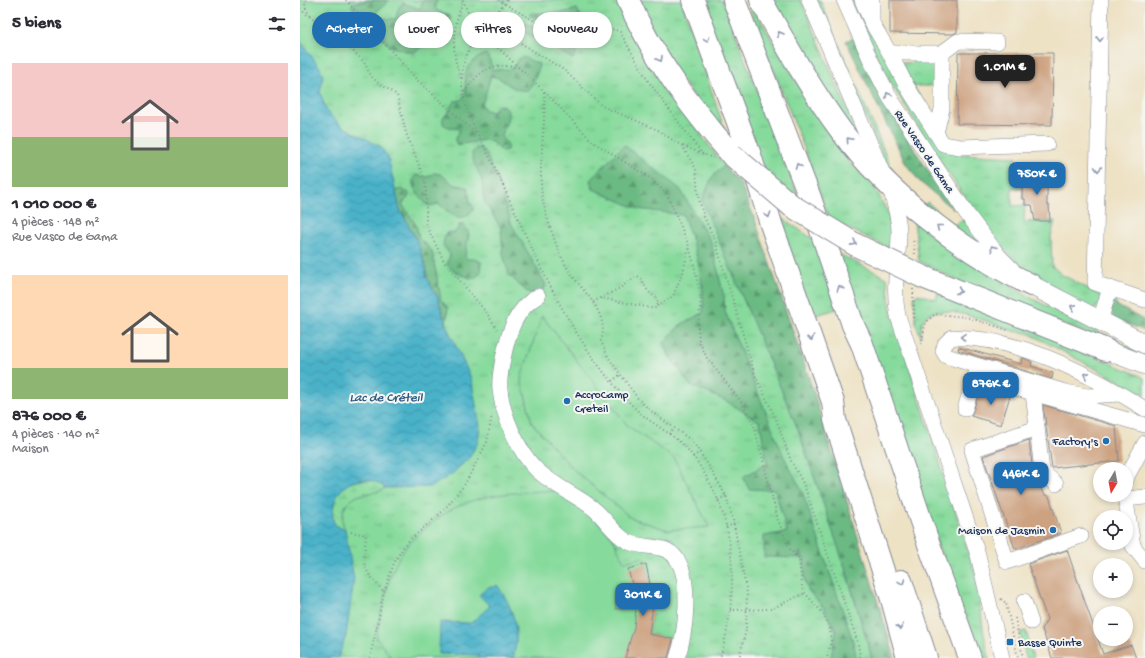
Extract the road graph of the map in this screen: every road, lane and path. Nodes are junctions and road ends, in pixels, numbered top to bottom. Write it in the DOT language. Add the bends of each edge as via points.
graph roads {
  1 [pos="306,0"];
  2 [pos="346,0"];
  3 [pos="463,0"];
  4 [pos="498,0"];
  5 [pos="507,0"];
  6 [pos="628,0"];
  7 [pos="693,0"];
  8 [pos="734,0"];
  9 [pos="761,0"];
  10 [pos="809,0"];
  11 [pos="844,0"];
  12 [pos="862,0"];
  13 [pos="872,0"];
  14 [pos="1101,0"];
  15 [pos="504,4"];
  16 [pos="300,9"];
  17 [pos="468,12"];
  18 [pos="497,12"];
  19 [pos="310,18"];
  20 [pos="872,23"];
  21 [pos="997,42"];
  22 [pos="525,45"];
  23 [pos="470,48"];
  24 [pos="498,48"];
  25 [pos="890,53"];
  26 [pos="942,53"];
  27 [pos="519,69"];
  28 [pos="462,79"];
  29 [pos="544,91"];
  30 [pos="463,92"];
  31 [pos="936,133"];
  32 [pos="478,135"];
  33 [pos="1047,144"];
  34 [pos="682,146"];
  35 [pos="703,155"];
  36 [pos="716,158"];
  37 [pos="884,179"];
  38 [pos="689,246"];
  39 [pos="1031,285"];
  40 [pos="1110,288"];
  41 [pos="538,296"];
  42 [pos="601,298"];
  43 [pos="1145,300"];
  44 [pos="593,302"];
  45 [pos="655,308"];
  46 [pos="1100,321"];
  47 [pos="853,325"];
  48 [pos="507,343"];
  49 [pos="1145,344"];
  50 [pos="1106,350"];
  51 [pos="1145,365"];
  52 [pos="1145,374"];
  53 [pos="620,375"];
  54 [pos="612,381"];
  55 [pos="500,390"];
  56 [pos="1033,393"];
  57 [pos="1120,394"];
  58 [pos="833,402"];
  59 [pos="965,409"];
  60 [pos="1145,409"];
  61 [pos="1145,425"];
  62 [pos="674,428"];
  63 [pos="1037,428"];
  64 [pos="669,435"];
  65 [pos="1145,443"];
  66 [pos="700,452"];
  67 [pos="693,457"];
  68 [pos="1133,465"];
  69 [pos="1056,484"];
  70 [pos="726,496"];
  71 [pos="1133,497"];
  72 [pos="1145,497"];
  73 [pos="718,500"];
  74 [pos="1126,502"];
  75 [pos="734,524"];
  76 [pos="726,526"];
  77 [pos="351,532"];
  78 [pos="1081,536"];
  79 [pos="1145,561"];
  80 [pos="384,592"];
  81 [pos="805,592"];
  82 [pos="998,597"];
  83 [pos="1024,601"];
  84 [pos="730,610"];
  85 [pos="748,610"];
  86 [pos="1031,622"];
  87 [pos="370,658"];
  88 [pos="677,658"];
  89 [pos="720,658"];
  90 [pos="739,658"];
  91 [pos="827,658"];
  92 [pos="860,658"];
  93 [pos="908,658"];
  94 [pos="926,658"];
  95 [pos="958,658"];
  96 [pos="970,658"];
  97 [pos="1002,658"];
  98 [pos="1018,658"];
  1 -- 19 [label="path" via="305,6"];
  2 -- 32 [label="path" via="417,80"];
  3 -- 17 [label="path"];
  3 -- 28 [label="path" via="457,16 453,44 454,58"];
  4 -- 15 [label="path"];
  5 -- 15 [label="path"];
  6 -- 50 [label="highway, one-way, bridge" via="665,69 697,114 732,155 792,206 856,245 923,277"];
  7 -- 58 [label="highway, one-way" via="750,155 771,224"];
  47 -- 8 [label="highway, one-way" via="810,198"];
  37 -- 9 [label="highway, one-way" via="843,133 798,68"];
  10 -- 37 [label="street"];
  39 -- 11 [label="street, Rue Vasco de Gama, one-way" via="1005,263 967,214 890,98"];
  12 -- 20 [label="street"];
  13 -- 20 [label="street"];
  14 -- 40 [label="street, one-way" via="1095,283"];
  15 -- 18 [label="path"];
  15 -- 35 [label="path" via="580,47 593,36 614,29 620,32 648,81"];
  16 -- 19 [label="path"];
  19 -- 48 [label="path" via="355,53 377,82 397,95 406,133 424,178 426,225 445,263 486,312"];
  20 -- 25 [label="street"];
  21 -- 26 [label="street" via="958,41"];
  22 -- 34 [label="path" via="564,70 602,106 658,130"];
  23 -- 28 [label="path"];
  24 -- 27 [label="path"];
  25 -- 26 [label="street"];
  25 -- 31 [label="street" via="906,85"];
  26 -- 31 [label="street" via="942,109"];
  27 -- 29 [label="path"];
  27 -- 30 [label="path" via="504,65 491,67 478,75"];
  28 -- 30 [label="path"];
  29 -- 38 [label="path" via="593,142 652,179 668,196"];
  29 -- 44 [label="path" via="541,184 543,201 564,264"];
  30 -- 32 [label="path" via="470,119"];
  31 -- 33 [label="street" via="943,144 960,147"];
  32 -- 54 [label="path" via="563,310 584,344"];
  34 -- 35 [label="path"];
  34 -- 92 [label="path" via="696,169 698,196 704,217 715,240 755,375 776,419 791,461 804,485 858,643"];
  35 -- 36 [label="path"];
  39 -- 37 [label="highway, one-way" via="998,269 956,240"];
  37 -- 97 [label="street" via="892,195 899,223 895,288 898,316 978,555"];
  38 -- 45 [label="path" via="683,272 673,296"];
  38 -- 81 [label="path" via="701,299 699,341 707,358 742,403 754,425 778,520 789,548 799,560"];
  46 -- 39 [label="main road, one-way"];
  40 -- 43 [label="street"];
  40 -- 46 [label="street"];
  41 -- 48 [label="street" via="526,302 520,310"];
  42 -- 44 [label="path"];
  42 -- 45 [label="path"];
  42 -- 45 [label="path" via="632,278 640,277 648,292 657,298 658,304"];
  44 -- 53 [label="path" via="600,315 604,333 601,341"];
  46 -- 49 [label="main road"];
  47 -- 95 [label="highway" via="859,353"];
  47 -- 96 [label="highway" via="862,344"];
  48 -- 55 [label="street" via="500,374"];
  50 -- 51 [label="main road"];
  50 -- 52 [label="street"];
  53 -- 54 [label="path"];
  53 -- 62 [label="path" via="651,411"];
  54 -- 64 [label="path" via="633,407"];
  55 -- 80 [label="path" via="494,404 487,442 476,467 466,484 443,511 405,544 394,563"];
  55 -- 88 [label="street" via="509,424 522,453 537,470 555,485 590,505 625,540 635,545 670,551 677,558 683,574 686,600 685,623"];
  56 -- 59 [label="street" via="976,376"];
  56 -- 61 [label="street"];
  56 -- 63 [label="street"];
  57 -- 57 [label="street, one-way" via="1050,358 979,338 952,337 945,344 943,351 946,356 1065,392 1087,396"];
  57 -- 60 [label="street"];
  58 -- 93 [label="highway, one-way" via="836,420"];
  58 -- 94 [label="highway, one-way" via="843,418 907,596"];
  62 -- 64 [label="path"];
  62 -- 66 [label="path" via="692,441"];
  63 -- 69 [label="street" via="1042,471"];
  63 -- 78 [label="street" via="972,450 1007,562"];
  64 -- 67 [label="path" via="682,443"];
  65 -- 68 [label="street"];
  66 -- 67 [label="path"];
  66 -- 70 [label="path"];
  67 -- 73 [label="path"];
  70 -- 73 [label="path"];
  70 -- 75 [label="path"];
  71 -- 72 [label="street"];
  73 -- 76 [label="path"];
  74 -- 79 [label="street" via="1133,546"];
  75 -- 76 [label="path"];
  75 -- 85 [label="path"];
  76 -- 84 [label="path" via="731,560"];
  77 -- 80 [label="path" via="366,535 366,573"];
  80 -- 87 [label="path"];
  81 -- 85 [label="path" via="771,609"];
  81 -- 91 [label="path" via="821,611 830,628 831,641"];
  82 -- 98 [label="path" via="1006,602"];
  83 -- 86 [label="street"];
  84 -- 85 [label="path"];
  84 -- 89 [label="path"];
  85 -- 90 [label="path"];
}
